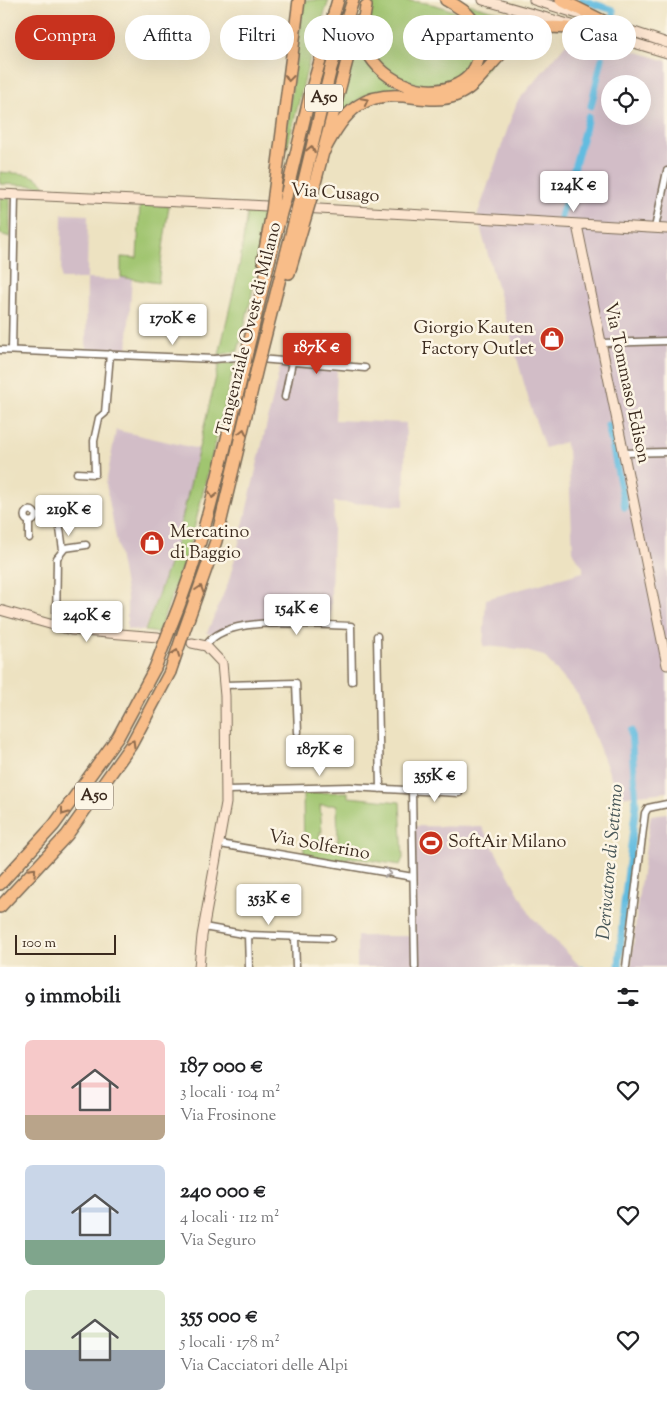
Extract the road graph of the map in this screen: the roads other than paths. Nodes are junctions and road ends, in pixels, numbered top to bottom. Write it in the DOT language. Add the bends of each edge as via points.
graph roads {
  1 [pos="293,0"];
  2 [pos="299,0"];
  3 [pos="338,0"];
  4 [pos="354,0"];
  5 [pos="446,0"];
  6 [pos="483,0"];
  7 [pos="534,0"];
  8 [pos="560,0"];
  9 [pos="367,3"];
  10 [pos="294,15"];
  11 [pos="582,15"];
  12 [pos="591,15"];
  13 [pos="562,22"];
  14 [pos="562,27"];
  15 [pos="294,29"];
  16 [pos="636,32"];
  17 [pos="636,43"];
  18 [pos="667,43"];
  19 [pos="667,52"];
  20 [pos="291,60"];
  21 [pos="324,151"];
  22 [pos="667,171"];
  23 [pos="0,194"];
  24 [pos="15,195"];
  25 [pos="280,196"];
  26 [pos="305,197"];
  27 [pos="578,225"];
  28 [pos="655,228"];
  29 [pos="667,229"];
  30 [pos="667,341"];
  31 [pos="602,343"];
  32 [pos="0,350"];
  33 [pos="12,350"];
  34 [pos="110,354"];
  35 [pos="243,357"];
  36 [pos="263,359"];
  37 [pos="292,362"];
  38 [pos="366,368"];
  39 [pos="285,397"];
  40 [pos="667,452"];
  41 [pos="624,453"];
  42 [pos="78,473"];
  43 [pos="56,500"];
  44 [pos="36,516"];
  45 [pos="57,516"];
  46 [pos="29,522"];
  47 [pos="28,538"];
  48 [pos="86,545"];
  49 [pos="63,550"];
  50 [pos="0,610"];
  51 [pos="56,627"];
  52 [pos="377,636"];
  53 [pos="158,637"];
  54 [pos="192,643"];
  55 [pos="665,645"];
  56 [pos="206,646"];
  57 [pos="667,665"];
  58 [pos="352,681"];
  59 [pos="225,685"];
  60 [pos="298,732"];
  61 [pos="380,789"];
  62 [pos="227,790"];
  63 [pos="412,791"];
  64 [pos="459,793"];
  65 [pos="667,804"];
  66 [pos="220,844"];
  67 [pos="413,877"];
  68 [pos="0,884"];
  69 [pos="0,907"];
  70 [pos="204,927"];
  71 [pos="248,935"];
  72 [pos="292,938"];
  73 [pos="331,938"];
  74 [pos="199,967"];
  75 [pos="249,967"];
  76 [pos="296,967"];
  77 [pos="415,967"];
  78 [pos="626,967"];
  1 -- 10 [label="highway"];
  2 -- 15 [label="highway"];
  3 -- 25 [label="highway, Tangenziale Ovest di Milano / A50"];
  26 -- 4 [label="highway, Tangenziale Ovest di Milano / A50, one-way" via="331,68"];
  5 -- 9 [label="highway" via="471,18 480,37 481,48 474,70 468,77 459,84 438,90 410,86 375,66 364,42"];
  6 -- 13 [label="street"];
  7 -- 11 [label="street"];
  8 -- 12 [label="highway"];
  9 -- 21 [label="highway" via="349,53"];
  21 -- 14 [label="highway, one-way" via="341,122 366,100 388,94 433,99 459,95 475,83 510,43 535,29"];
  16 -- 18 [label="street"];
  17 -- 19 [label="street"];
  20 -- 25 [label="highway, one-way"];
  21 -- 26 [label="highway"];
  22 -- 28 [label="street"];
  23 -- 24 [label="street, Via Cusago"];
  24 -- 27 [label="street, Via Cusago"];
  24 -- 33 [label="street"];
  25 -- 35 [label="highway, Tangenziale Ovest di Milano / A50, bridge" via="259,307"];
  26 -- 36 [label="highway, Tangenziale Ovest di Milano / A50, bridge" via="273,309"];
  27 -- 28 [label="street, Via Cusago"];
  27 -- 31 [label="street, Via Tommaso Edison"];
  28 -- 29 [label="street, Via Cusago"];
  30 -- 31 [label="street"];
  31 -- 41 [label="street, Via Tommaso Edison"];
  32 -- 33 [label="street"];
  33 -- 34 [label="street"];
  34 -- 35 [label="street" via="214,359"];
  34 -- 42 [label="street" via="105,413 99,418 94,441 94,474"];
  35 -- 36 [label="street"];
  35 -- 68 [label="highway, Tangenziale Ovest di Milano / A50, one-way, bridge" via="204,529 186,588 155,668 112,745 54,825"];
  36 -- 37 [label="street"];
  69 -- 36 [label="highway, Tangenziale Ovest di Milano / A50, one-way, bridge" via="67,835 131,745 170,672 216,541"];
  37 -- 38 [label="street"];
  37 -- 39 [label="street"];
  40 -- 41 [label="street"];
  41 -- 55 [label="street, Via Tommaso Edison"];
  43 -- 45 [label="street"];
  44 -- 45 [label="street"];
  44 -- 46 [label="street"];
  44 -- 46 [label="street" via="33,511 27,511 25,518"];
  45 -- 49 [label="street"];
  46 -- 47 [label="street"];
  48 -- 49 [label="street"];
  49 -- 51 [label="street" via="57,558"];
  50 -- 51 [label="street"];
  51 -- 53 [label="street"];
  52 -- 61 [label="street"];
  54 -- 56 [label="street"];
  55 -- 57 [label="street, Via Tommaso Edison"];
  56 -- 58 [label="street" via="212,638 245,625 351,626"];
  56 -- 59 [label="street" via="222,663"];
  59 -- 60 [label="street" via="296,683"];
  59 -- 62 [label="street"];
  61 -- 62 [label="street"];
  61 -- 63 [label="street"];
  62 -- 66 [label="street"];
  63 -- 64 [label="street"];
  63 -- 67 [label="street"];
  65 -- 78 [label="street" via="648,808 645,814"];
  66 -- 67 [label="street, Via Solferino, one-way"];
  66 -- 70 [label="street"];
  67 -- 77 [label="street"];
  70 -- 71 [label="street"];
  70 -- 74 [label="street"];
  71 -- 72 [label="street"];
  71 -- 75 [label="street"];
  72 -- 73 [label="street"];
  72 -- 76 [label="street"];
}
